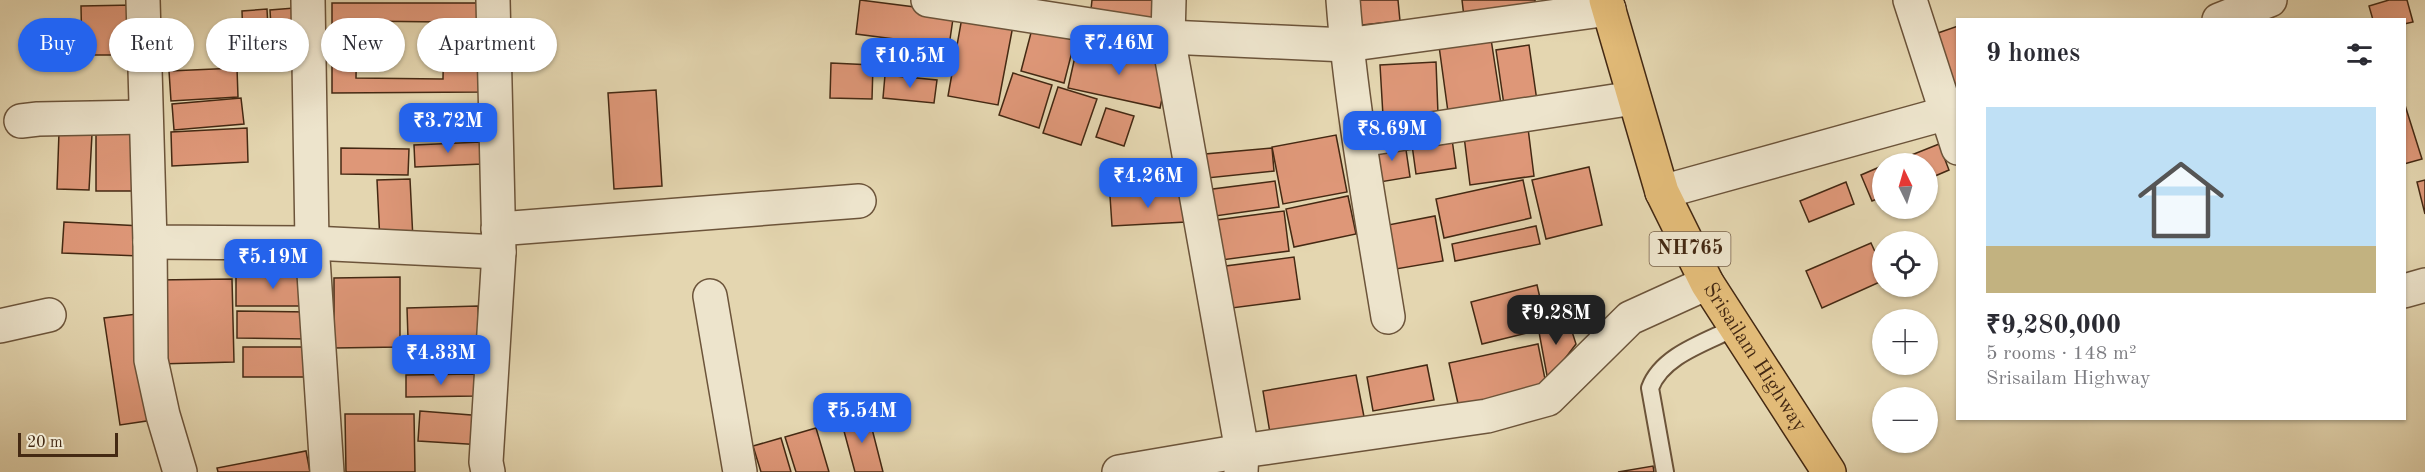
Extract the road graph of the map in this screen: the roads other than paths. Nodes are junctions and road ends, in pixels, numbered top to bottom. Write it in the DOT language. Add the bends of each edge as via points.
graph roads {
  1 [pos="143,0"];
  2 [pos="308,0"];
  3 [pos="493,0"];
  4 [pos="928,0"];
  5 [pos="1169,0"];
  6 [pos="1342,0"];
  7 [pos="1910,0"];
  8 [pos="2270,0"];
  9 [pos="965,3"];
  10 [pos="1608,5"];
  11 [pos="2224,18"];
  12 [pos="1168,37"];
  13 [pos="1346,45"];
  14 [pos="1634,98"];
  15 [pos="1951,112"];
  16 [pos="145,117"];
  17 [pos="21,121"];
  18 [pos="1956,138"];
  19 [pos="1360,140"];
  20 [pos="1662,192"];
  21 [pos="860,201"];
  22 [pos="498,241"];
  23 [pos="150,242"];
  24 [pos="312,243"];
  25 [pos="1707,283"];
  26 [pos="2425,285"];
  27 [pos="2406,290"];
  28 [pos="710,296"];
  29 [pos="49,315"];
  30 [pos="1388,317"];
  31 [pos="0,326"];
  32 [pos="1736,327"];
  33 [pos="1242,462"];
  34 [pos="180,472"];
  35 [pos="327,472"];
  36 [pos="488,472"];
  37 [pos="740,472"];
  38 [pos="1119,472"];
  39 [pos="1665,472"];
  40 [pos="1829,472"];
  1 -- 16 [label="street"];
  2 -- 24 [label="street"];
  3 -- 22 [label="street"];
  4 -- 9 [label="street"];
  5 -- 12 [label="street"];
  6 -- 13 [label="street"];
  7 -- 15 [label="street"];
  8 -- 11 [label="street"];
  9 -- 12 [label="street"];
  10 -- 13 [label="street"];
  10 -- 14 [label="highway, Srisailam Highway / NH765"];
  12 -- 13 [label="street"];
  12 -- 33 [label="street"];
  13 -- 19 [label="street"];
  14 -- 19 [label="street"];
  14 -- 20 [label="highway, Srisailam Highway / NH765"];
  15 -- 18 [label="street"];
  15 -- 20 [label="street"];
  16 -- 17 [label="street"];
  16 -- 23 [label="street"];
  19 -- 30 [label="street"];
  20 -- 25 [label="highway, Srisailam Highway / NH765"];
  21 -- 22 [label="street"];
  22 -- 24 [label="street"];
  22 -- 36 [label="street"];
  23 -- 24 [label="street"];
  23 -- 34 [label="street" via="151,360"];
  24 -- 35 [label="street"];
  25 -- 32 [label="highway, Srisailam Highway / NH765"];
  25 -- 33 [label="street" via="1630,318 1548,399 1487,416"];
  26 -- 27 [label="street"];
  28 -- 37 [label="street"];
  29 -- 31 [label="street"];
  32 -- 39 [label="lane" via="1669,362 1653,378 1650,388"];
  32 -- 40 [label="highway, Srisailam Highway / NH765"];
  33 -- 38 [label="street"];
}
